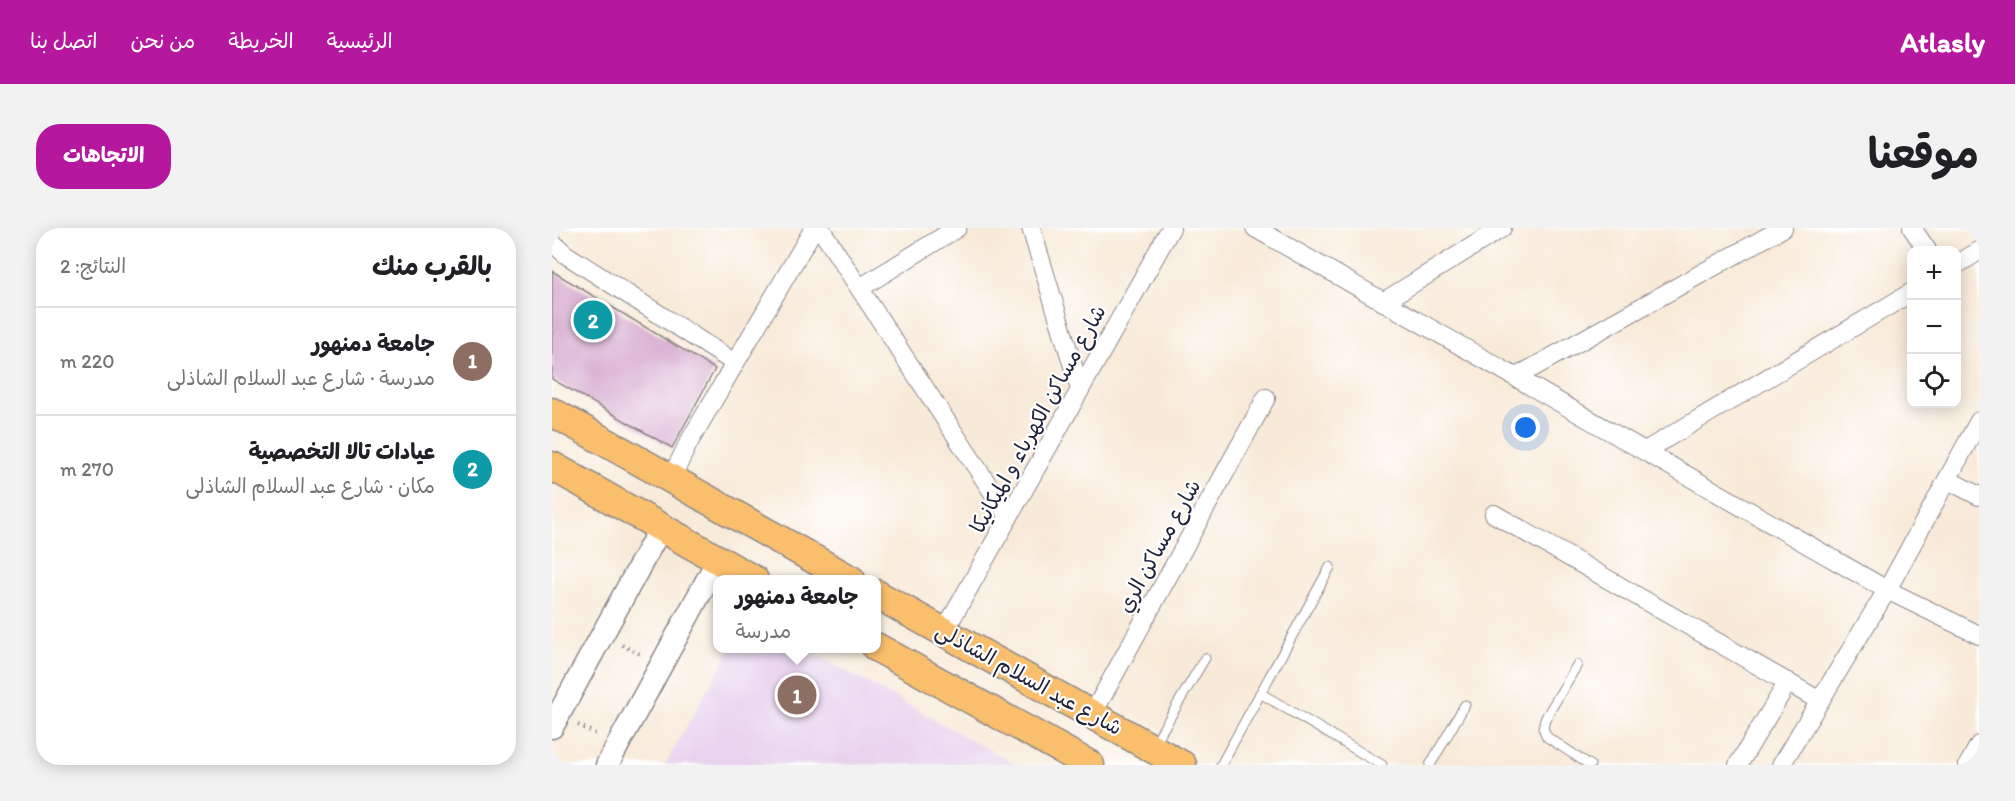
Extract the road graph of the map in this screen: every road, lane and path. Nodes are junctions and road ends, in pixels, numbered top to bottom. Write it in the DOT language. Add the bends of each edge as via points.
graph roads {
  1 [pos="814,228"];
  2 [pos="820,228"];
  3 [pos="957,228"];
  4 [pos="1031,228"];
  5 [pos="1171,228"];
  6 [pos="1255,228"];
  7 [pos="1502,228"];
  8 [pos="1783,228"];
  9 [pos="1912,228"];
  10 [pos="552,242"];
  11 [pos="1924,246"];
  12 [pos="860,288"];
  13 [pos="1907,294"];
  14 [pos="1383,302"];
  15 [pos="735,363"];
  16 [pos="1516,377"];
  17 [pos="1080,389"];
  18 [pos="1266,398"];
  19 [pos="552,412"];
  20 [pos="1979,421"];
  21 [pos="1645,451"];
  22 [pos="552,466"];
  23 [pos="671,479"];
  24 [pos="1948,480"];
  25 [pos="1979,496"];
  26 [pos="1494,514"];
  27 [pos="1009,517"];
  28 [pos="661,527"];
  29 [pos="718,560"];
  30 [pos="1330,567"];
  31 [pos="746,575"];
  32 [pos="844,575"];
  33 [pos="1887,590"];
  34 [pos="881,597"];
  35 [pos="944,632"];
  36 [pos="602,635"];
  37 [pos="1979,635"];
  38 [pos="881,650"];
  39 [pos="1204,658"];
  40 [pos="662,664"];
  41 [pos="1577,665"];
  42 [pos="1788,682"];
  43 [pos="1260,693"];
  44 [pos="1820,701"];
  45 [pos="1465,705"];
  46 [pos="1092,715"];
  47 [pos="555,721"];
  48 [pos="1979,745"];
  49 [pos="612,755"];
  50 [pos="1167,759"];
  51 [pos="1090,765"];
  52 [pos="1221,765"];
  53 [pos="1382,765"];
  54 [pos="1430,765"];
  55 [pos="1590,765"];
  56 [pos="1738,765"];
  57 [pos="1781,765"];
  58 [pos="1968,765"];
  1 -- 15 [label="street"];
  2 -- 12 [label="street"];
  3 -- 12 [label="street"];
  4 -- 17 [label="street"];
  5 -- 17 [label="street, شارع مساكن الكهرباء و الميكانيكا"];
  6 -- 14 [label="street"];
  7 -- 14 [label="street"];
  8 -- 16 [label="street"];
  9 -- 11 [label="street"];
  10 -- 15 [label="street"];
  12 -- 27 [label="street"];
  13 -- 21 [label="street"];
  14 -- 16 [label="street"];
  15 -- 23 [label="street"];
  16 -- 21 [label="street"];
  17 -- 27 [label="street, شارع مساكن الكهرباء و الميكانيكا"];
  18 -- 46 [label="street, شارع مساكن الري"];
  19 -- 23 [label="main road"];
  20 -- 24 [label="street"];
  21 -- 33 [label="street"];
  22 -- 28 [label="main road"];
  23 -- 32 [label="main road"];
  24 -- 25 [label="street"];
  24 -- 33 [label="street"];
  26 -- 42 [label="street"];
  27 -- 35 [label="street, شارع مساكن الكهرباء و الميكانيكا"];
  28 -- 29 [label="main road"];
  28 -- 36 [label="street"];
  29 -- 31 [label="main road"];
  29 -- 40 [label="street"];
  30 -- 43 [label="lane"];
  33 -- 37 [label="street"];
  33 -- 44 [label="street"];
  34 -- 35 [label="main road, شارع عبد السلام الشاذلى"];
  35 -- 46 [label="main road, شارع عبد السلام الشاذلى"];
  36 -- 40 [label="path"];
  36 -- 47 [label="street"];
  38 -- 51 [label="main road"];
  39 -- 50 [label="lane"];
  40 -- 49 [label="street"];
  41 -- 55 [label="lane" via="1543,728 1547,737"];
  42 -- 44 [label="street"];
  42 -- 56 [label="street"];
  43 -- 52 [label="lane"];
  43 -- 53 [label="lane"];
  44 -- 57 [label="street"];
  45 -- 54 [label="lane"];
  46 -- 50 [label="main road, شارع عبد السلام الشاذلى"];
  47 -- 49 [label="path"];
  48 -- 58 [label="street"];
}
